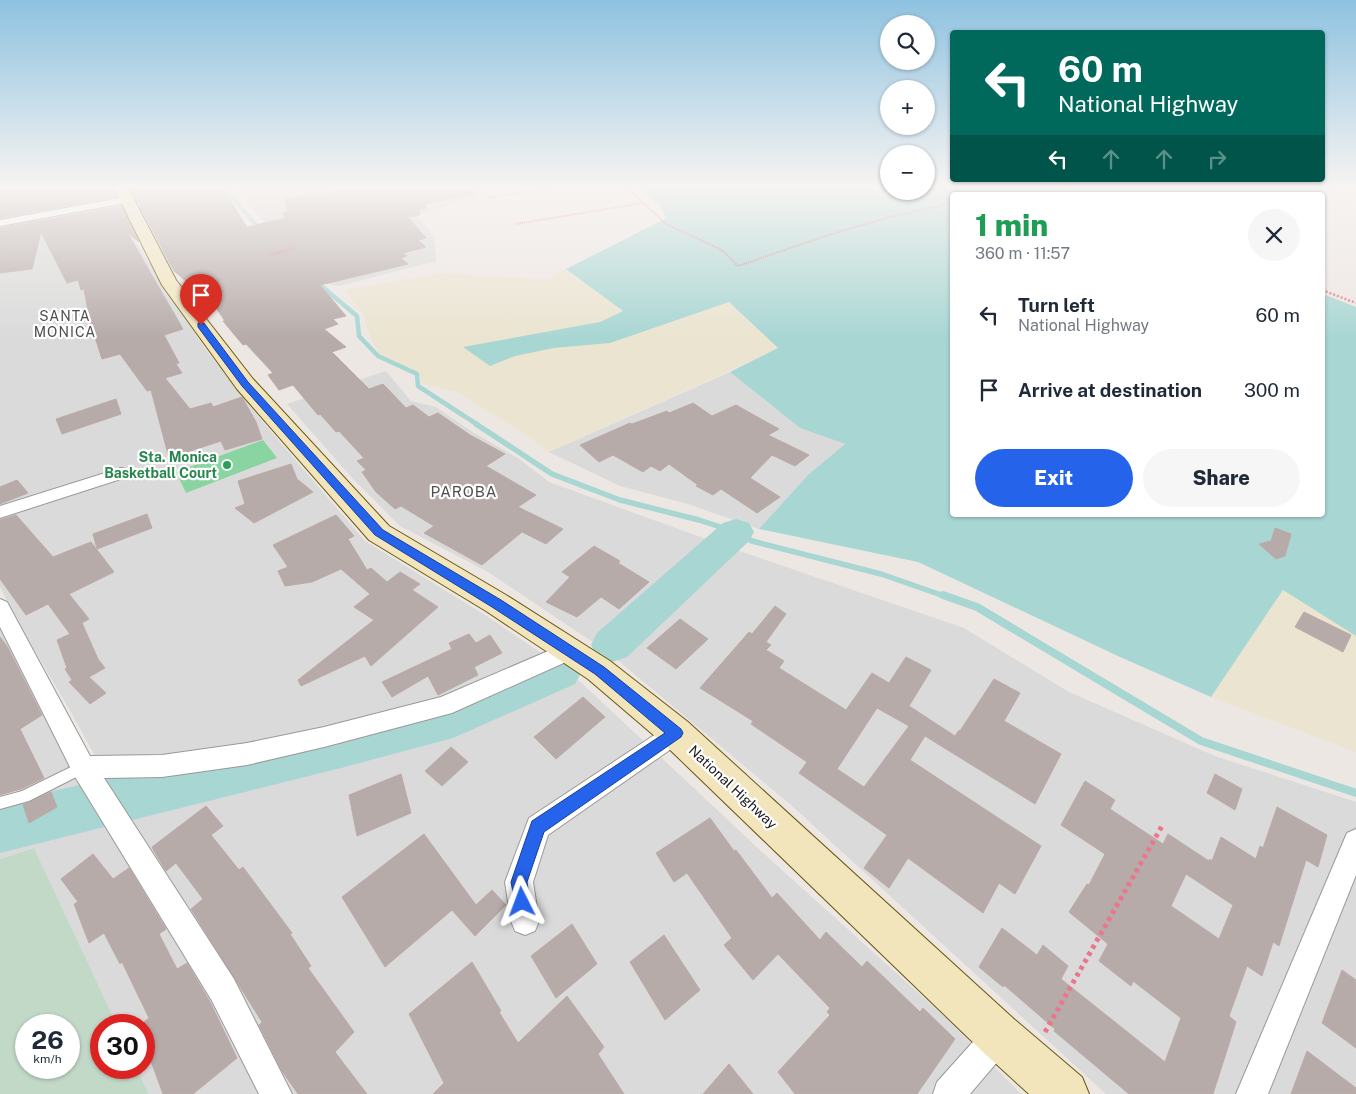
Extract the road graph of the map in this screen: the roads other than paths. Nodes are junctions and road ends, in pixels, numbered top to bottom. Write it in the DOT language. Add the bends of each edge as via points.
graph roads {
  1 [pos="146,237"];
  2 [pos="121,473"];
  3 [pos="0,512"];
  4 [pos="0,607"];
  5 [pos="569,651"];
  6 [pos="676,733"];
  7 [pos="84,767"];
  8 [pos="0,803"];
  9 [pos="1356,842"];
  10 [pos="525,920"];
  11 [pos="999,1036"];
  12 [pos="276,1094"];
  13 [pos="949,1094"];
  14 [pos="1065,1094"];
  15 [pos="1252,1094"];
  1 -- 5 [label="main road, National Highway" via="168,281 245,384 379,533"];
  2 -- 3 [label="street"];
  4 -- 7 [label="street"];
  5 -- 6 [label="main road, National Highway" via="599,670"];
  5 -- 7 [label="street" via="444,706 324,737 248,754 162,766"];
  6 -- 10 [label="street" via="538,827 519,882"];
  6 -- 11 [label="main road, National Highway"];
  7 -- 8 [label="lane" via="24,797"];
  7 -- 12 [label="street" via="223,990"];
  9 -- 15 [label="street"];
  11 -- 13 [label="street"];
  11 -- 14 [label="main road, National Highway"];
}
